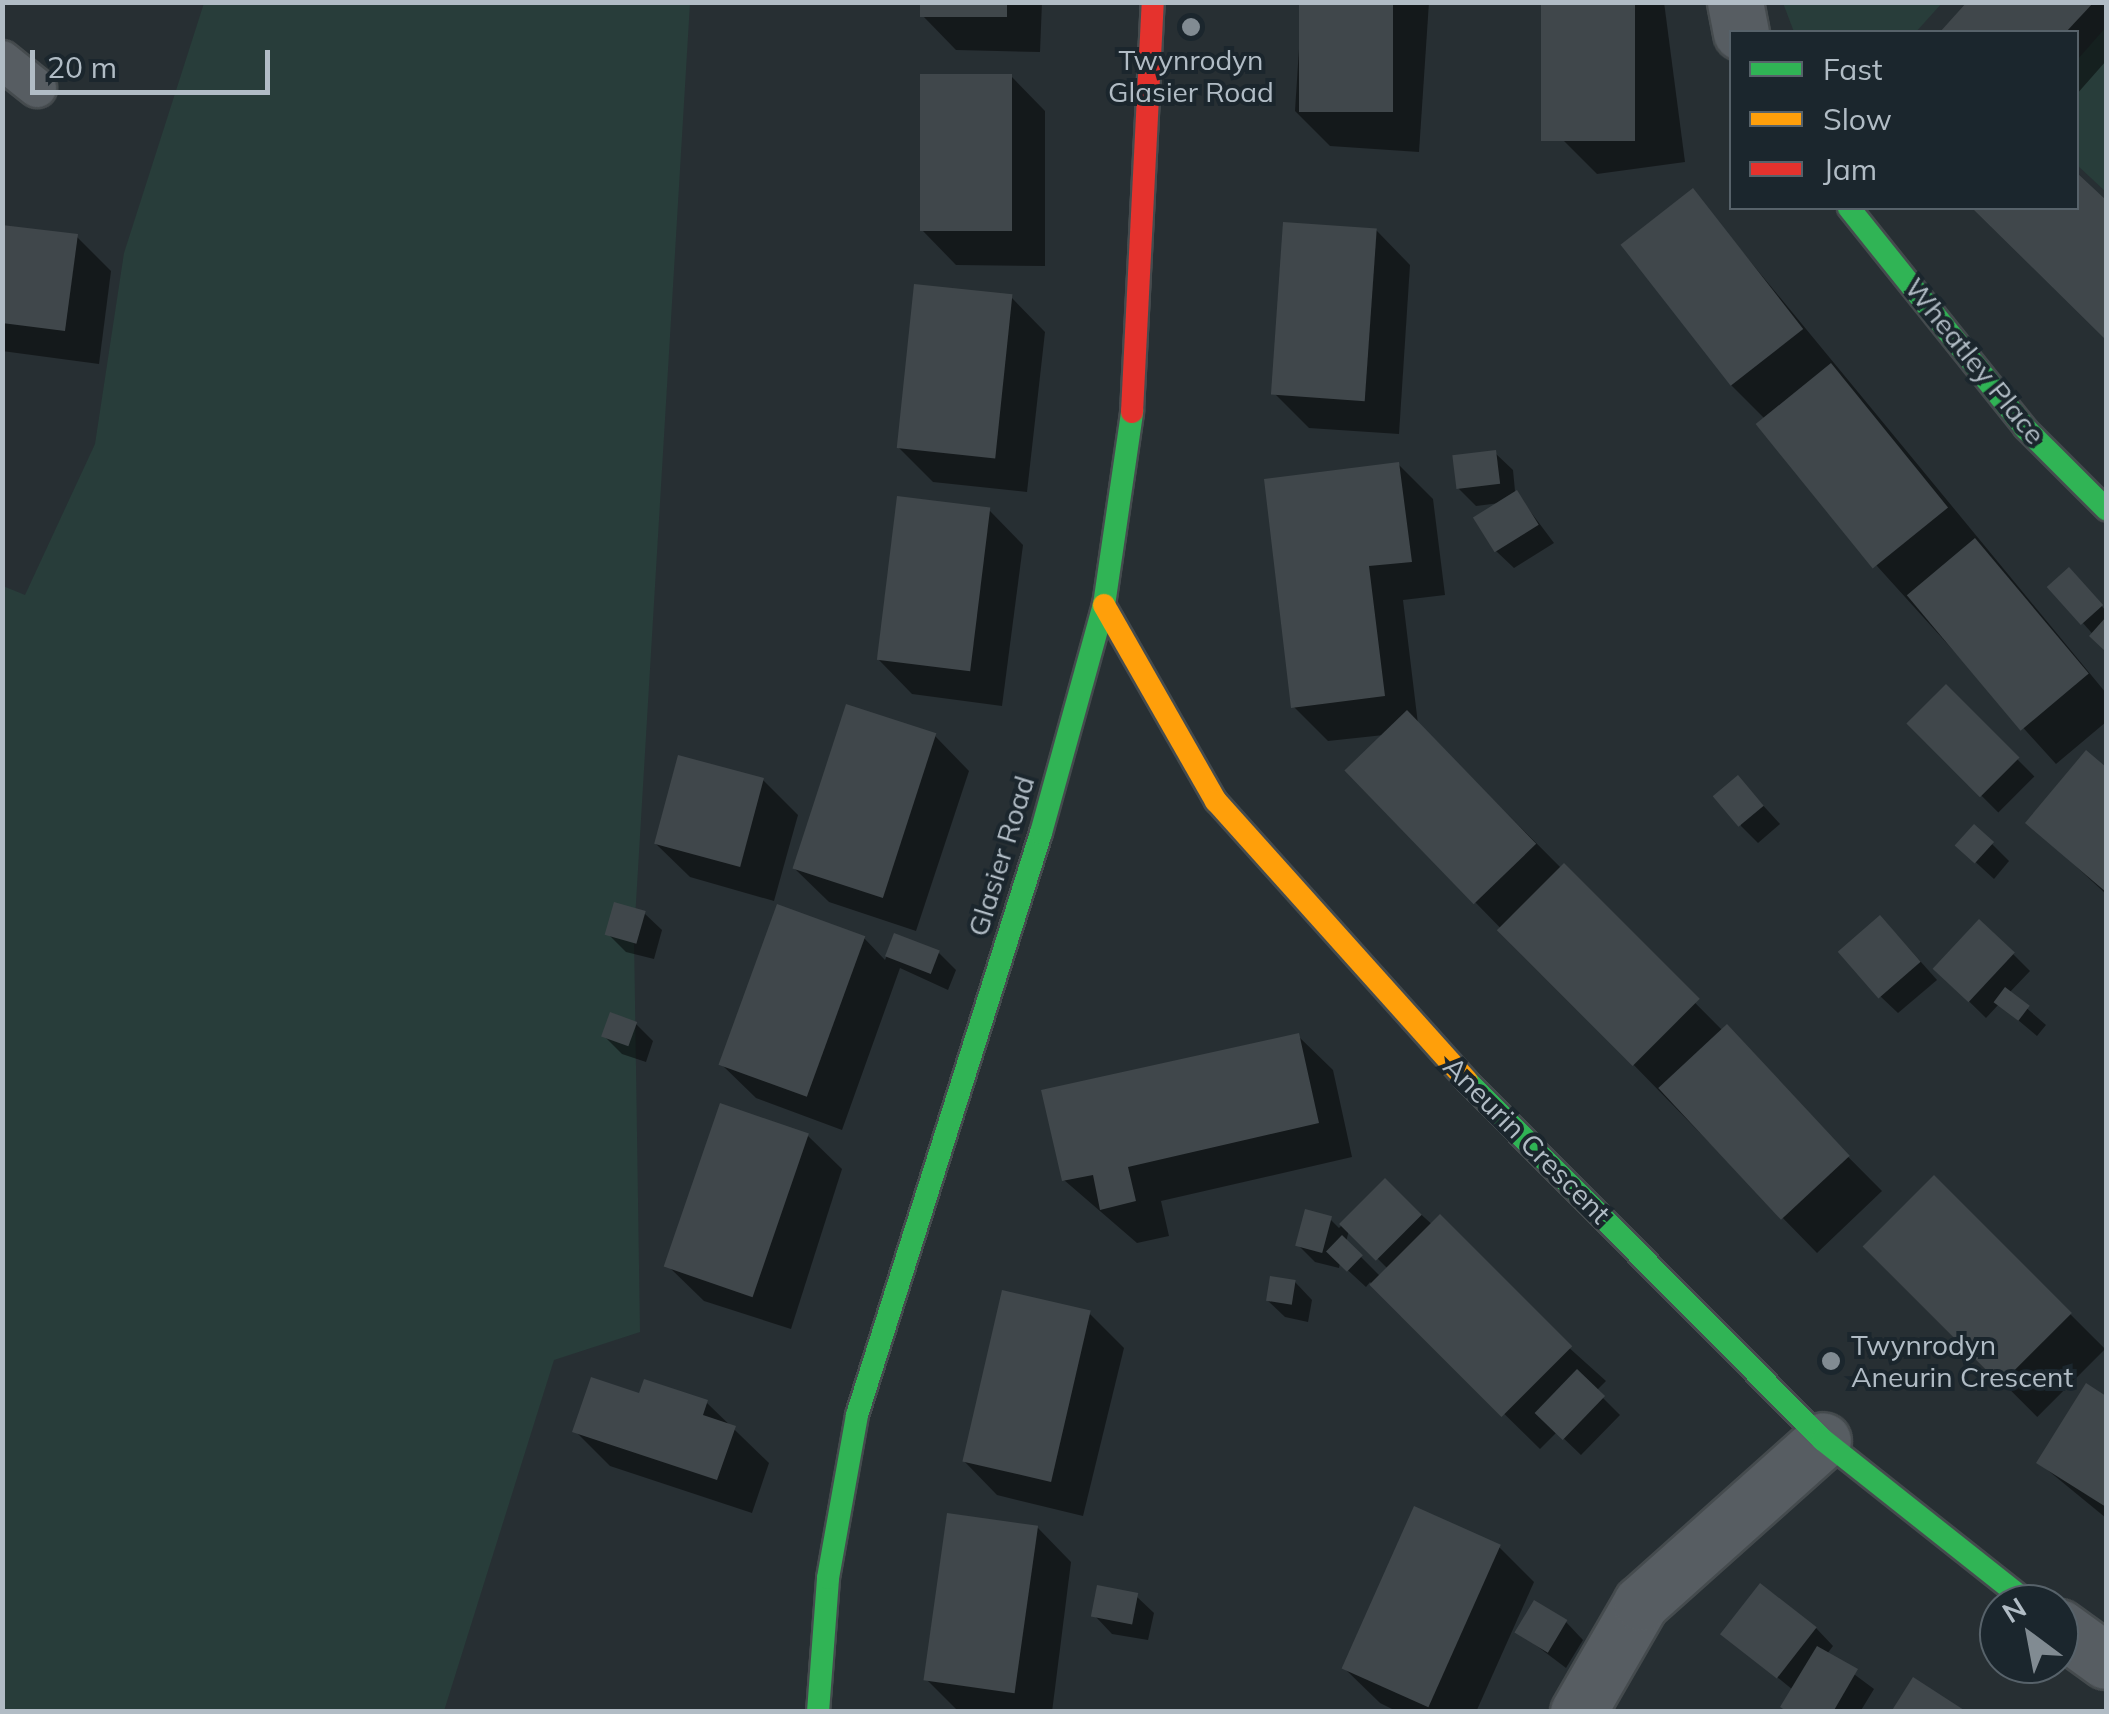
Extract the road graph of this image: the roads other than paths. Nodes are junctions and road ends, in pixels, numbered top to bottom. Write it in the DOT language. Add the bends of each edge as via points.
graph roads {
  1 [pos="1153,2"];
  2 [pos="1736,2"];
  3 [pos="1740,30"];
  4 [pos="2,60"];
  5 [pos="37,88"];
  6 [pos="1852,210"];
  7 [pos="2106,509"];
  8 [pos="1104,605"];
  9 [pos="1823,1440"];
  10 [pos="2005,1584"];
  11 [pos="2079,1641"];
  12 [pos="2106,1661"];
  13 [pos="818,1712"];
  14 [pos="1578,1712"];
  1 -- 8 [label="street, Glasier Road" via="1131,430"];
  2 -- 3 [label="street"];
  4 -- 5 [label="lane"];
  6 -- 7 [label="street, Wheatley Place" via="2025,428"];
  8 -- 9 [label="street, Aneurin Crescent" via="1216,801 1427,1040"];
  8 -- 13 [label="street, Glasier Road" via="1041,833 857,1415 828,1578"];
  9 -- 10 [label="street, Aneurin Crescent"];
  9 -- 14 [label="street" via="1641,1603"];
  11 -- 12 [label="street"];
}
